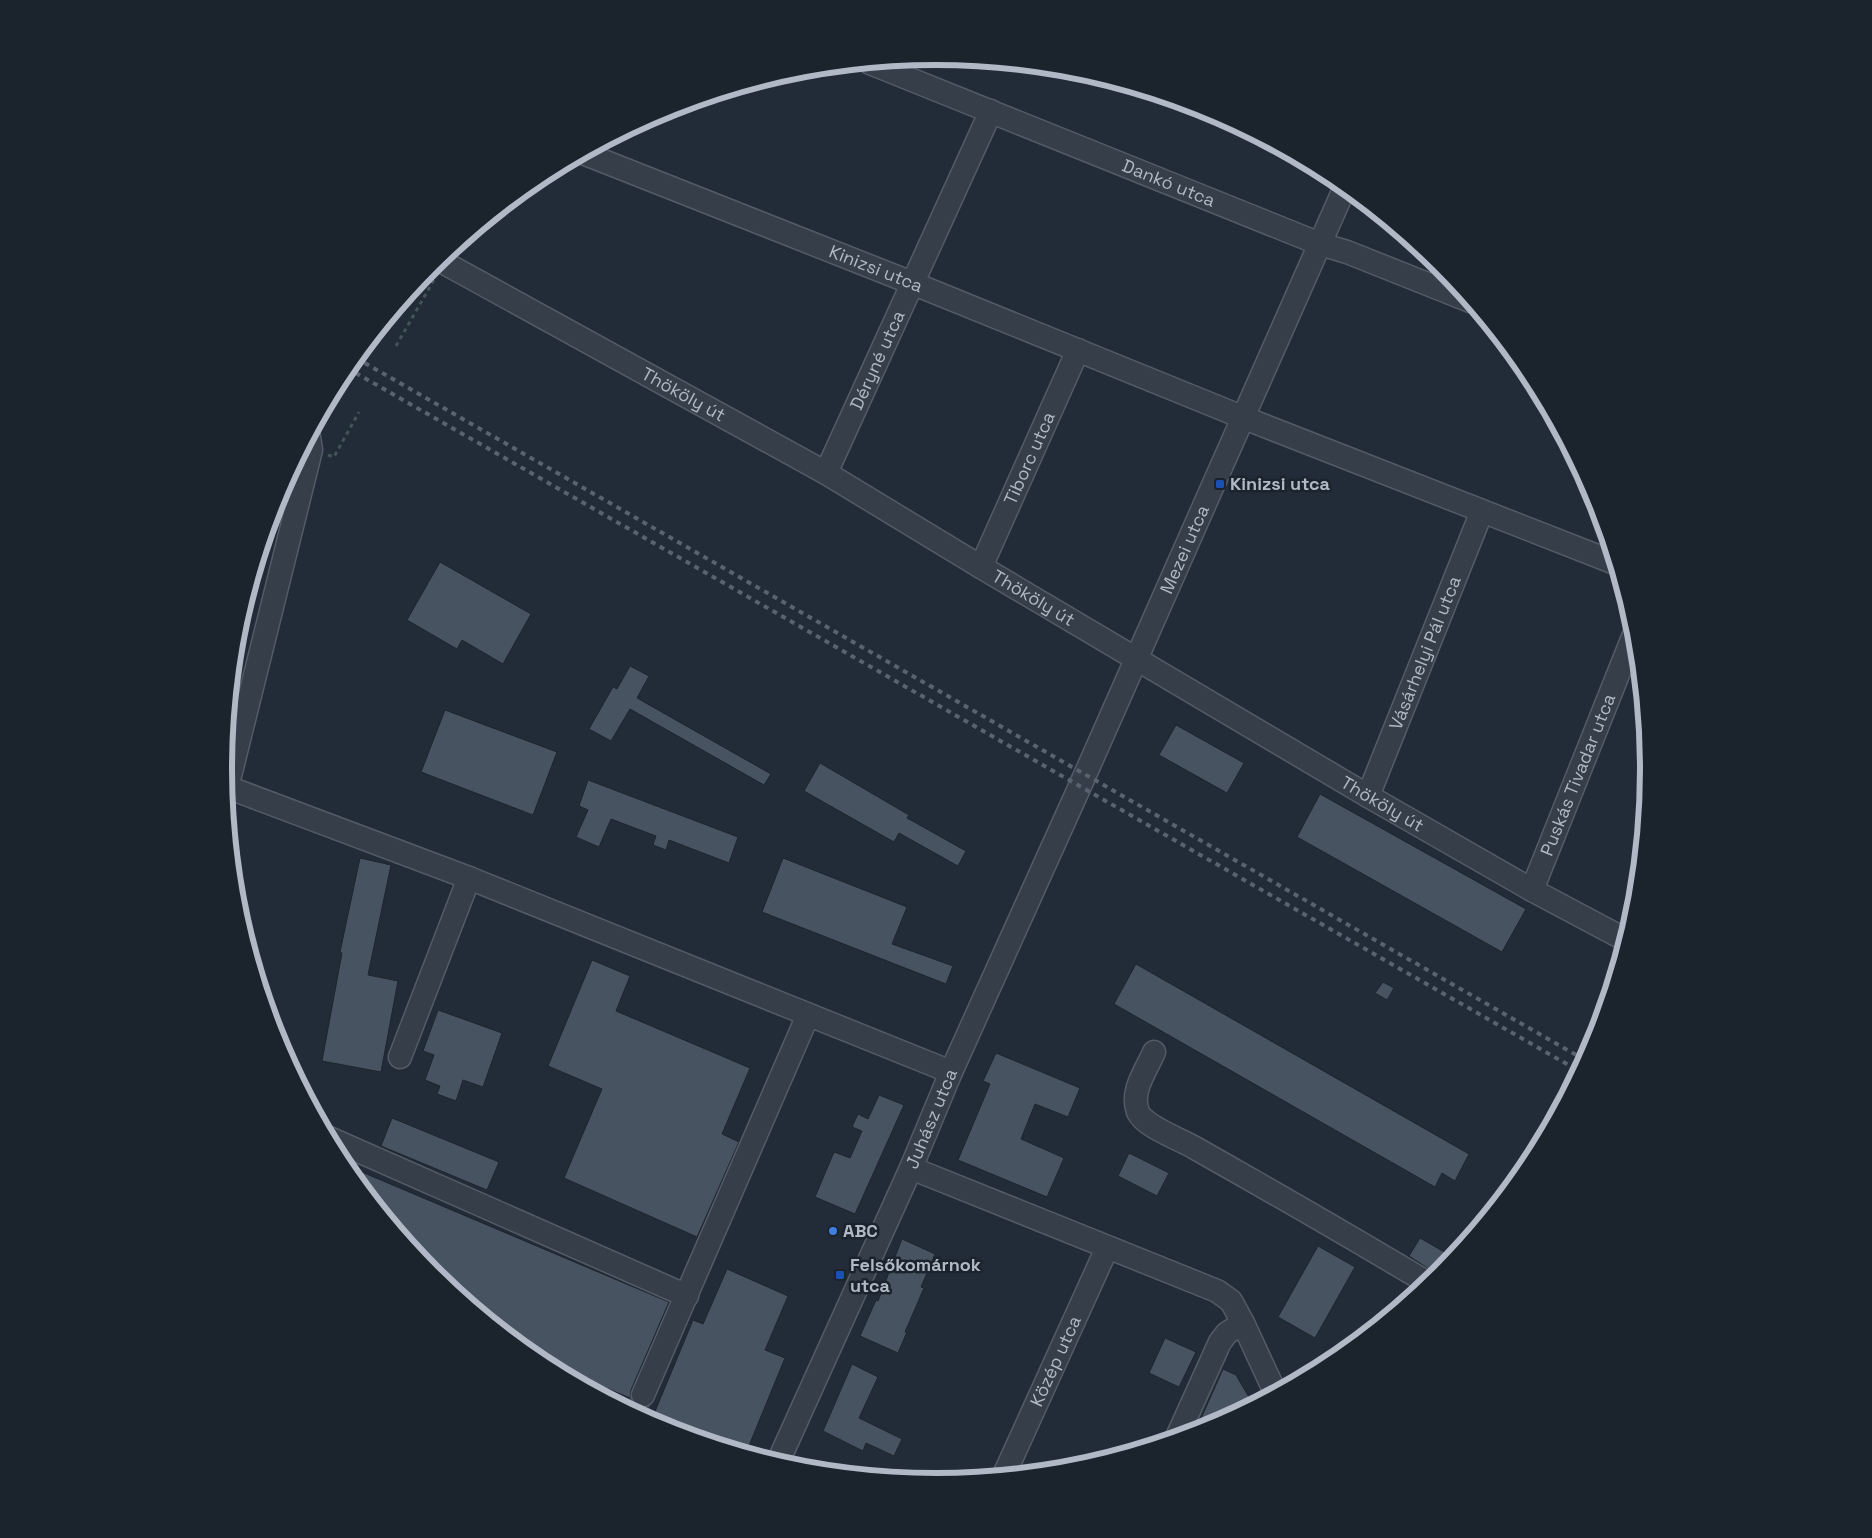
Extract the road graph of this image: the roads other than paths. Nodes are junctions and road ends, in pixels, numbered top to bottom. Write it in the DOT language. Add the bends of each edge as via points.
graph roads {
  1 [pos="882,68"];
  2 [pos="991,111"];
  3 [pos="590,156"];
  4 [pos="1342,194"];
  5 [pos="1320,244"];
  6 [pos="446,264"];
  7 [pos="912,283"];
  8 [pos="1456,296"];
  9 [pos="1078,350"];
  10 [pos="1242,417"];
  11 [pos="307,454"];
  12 [pos="826,473"];
  13 [pos="1482,511"];
  14 [pos="1608,560"];
  15 [pos="980,567"];
  16 [pos="1629,648"];
  17 [pos="1137,660"];
  18 [pos="237,710"];
  19 [pos="233,735"];
  20 [pos="1086,775"];
  21 [pos="233,792"];
  22 [pos="1368,796"];
  23 [pos="469,878"];
  24 [pos="1532,890"];
  25 [pos="1619,936"];
  26 [pos="808,1015"];
  27 [pos="1154,1052"];
  28 [pos="400,1057"];
  29 [pos="951,1072"];
  30 [pos="340,1143"];
  31 [pos="911,1168"];
  32 [pos="1107,1248"];
  33 [pos="1421,1279"];
  34 [pos="687,1296"];
  35 [pos="1244,1323"];
  36 [pos="1273,1387"];
  37 [pos="643,1395"];
  38 [pos="1181,1429"];
  39 [pos="781,1455"];
  40 [pos="1007,1469"];
  1 -- 2 [label="street, Dankó utca"];
  2 -- 5 [label="street, Dankó utca"];
  2 -- 7 [label="street, Déryné utca"];
  3 -- 7 [label="street, Kinizsi utca"];
  4 -- 5 [label="street, Mezei utca"];
  5 -- 8 [label="street, Dankó utca"];
  5 -- 10 [label="street, Mezei utca"];
  6 -- 12 [label="street, Thököly út"];
  7 -- 9 [label="street, Kinizsi utca"];
  7 -- 12 [label="street, Déryné utca"];
  9 -- 10 [label="street, Kinizsi utca"];
  9 -- 15 [label="street, Tiborc utca"];
  10 -- 13 [label="street, Kinizsi utca"];
  10 -- 17 [label="street, Mezei utca"];
  11 -- 18 [label="street"];
  12 -- 15 [label="street, Thököly út"];
  13 -- 14 [label="street, Kinizsi utca"];
  13 -- 22 [label="street, Vásárhelyi Pál utca"];
  15 -- 17 [label="street, Thököly út"];
  16 -- 24 [label="street, Puskás Tivadar utca"];
  17 -- 20 [label="street, Mezei utca"];
  17 -- 22 [label="street, Thököly út"];
  18 -- 19 [label="street"];
  20 -- 29 [label="street, Juhász utca"];
  21 -- 23 [label="street"];
  22 -- 24 [label="street, Thököly út"];
  23 -- 26 [label="street"];
  23 -- 28 [label="street"];
  24 -- 25 [label="street, Thököly út"];
  26 -- 29 [label="street"];
  26 -- 34 [label="street"];
  27 -- 33 [label="street" via="1135,1099 1139,1114 1150,1125 1277,1194"];
  29 -- 31 [label="street, Juhász utca"];
  30 -- 34 [label="street"];
  31 -- 32 [label="street"];
  31 -- 39 [label="street, Juhász utca"];
  32 -- 35 [label="street" via="1217,1291 1231,1301"];
  32 -- 40 [label="street, Közép utca"];
  34 -- 37 [label="street"];
  35 -- 36 [label="street"];
  35 -- 38 [label="street" via="1220,1342"];
}
